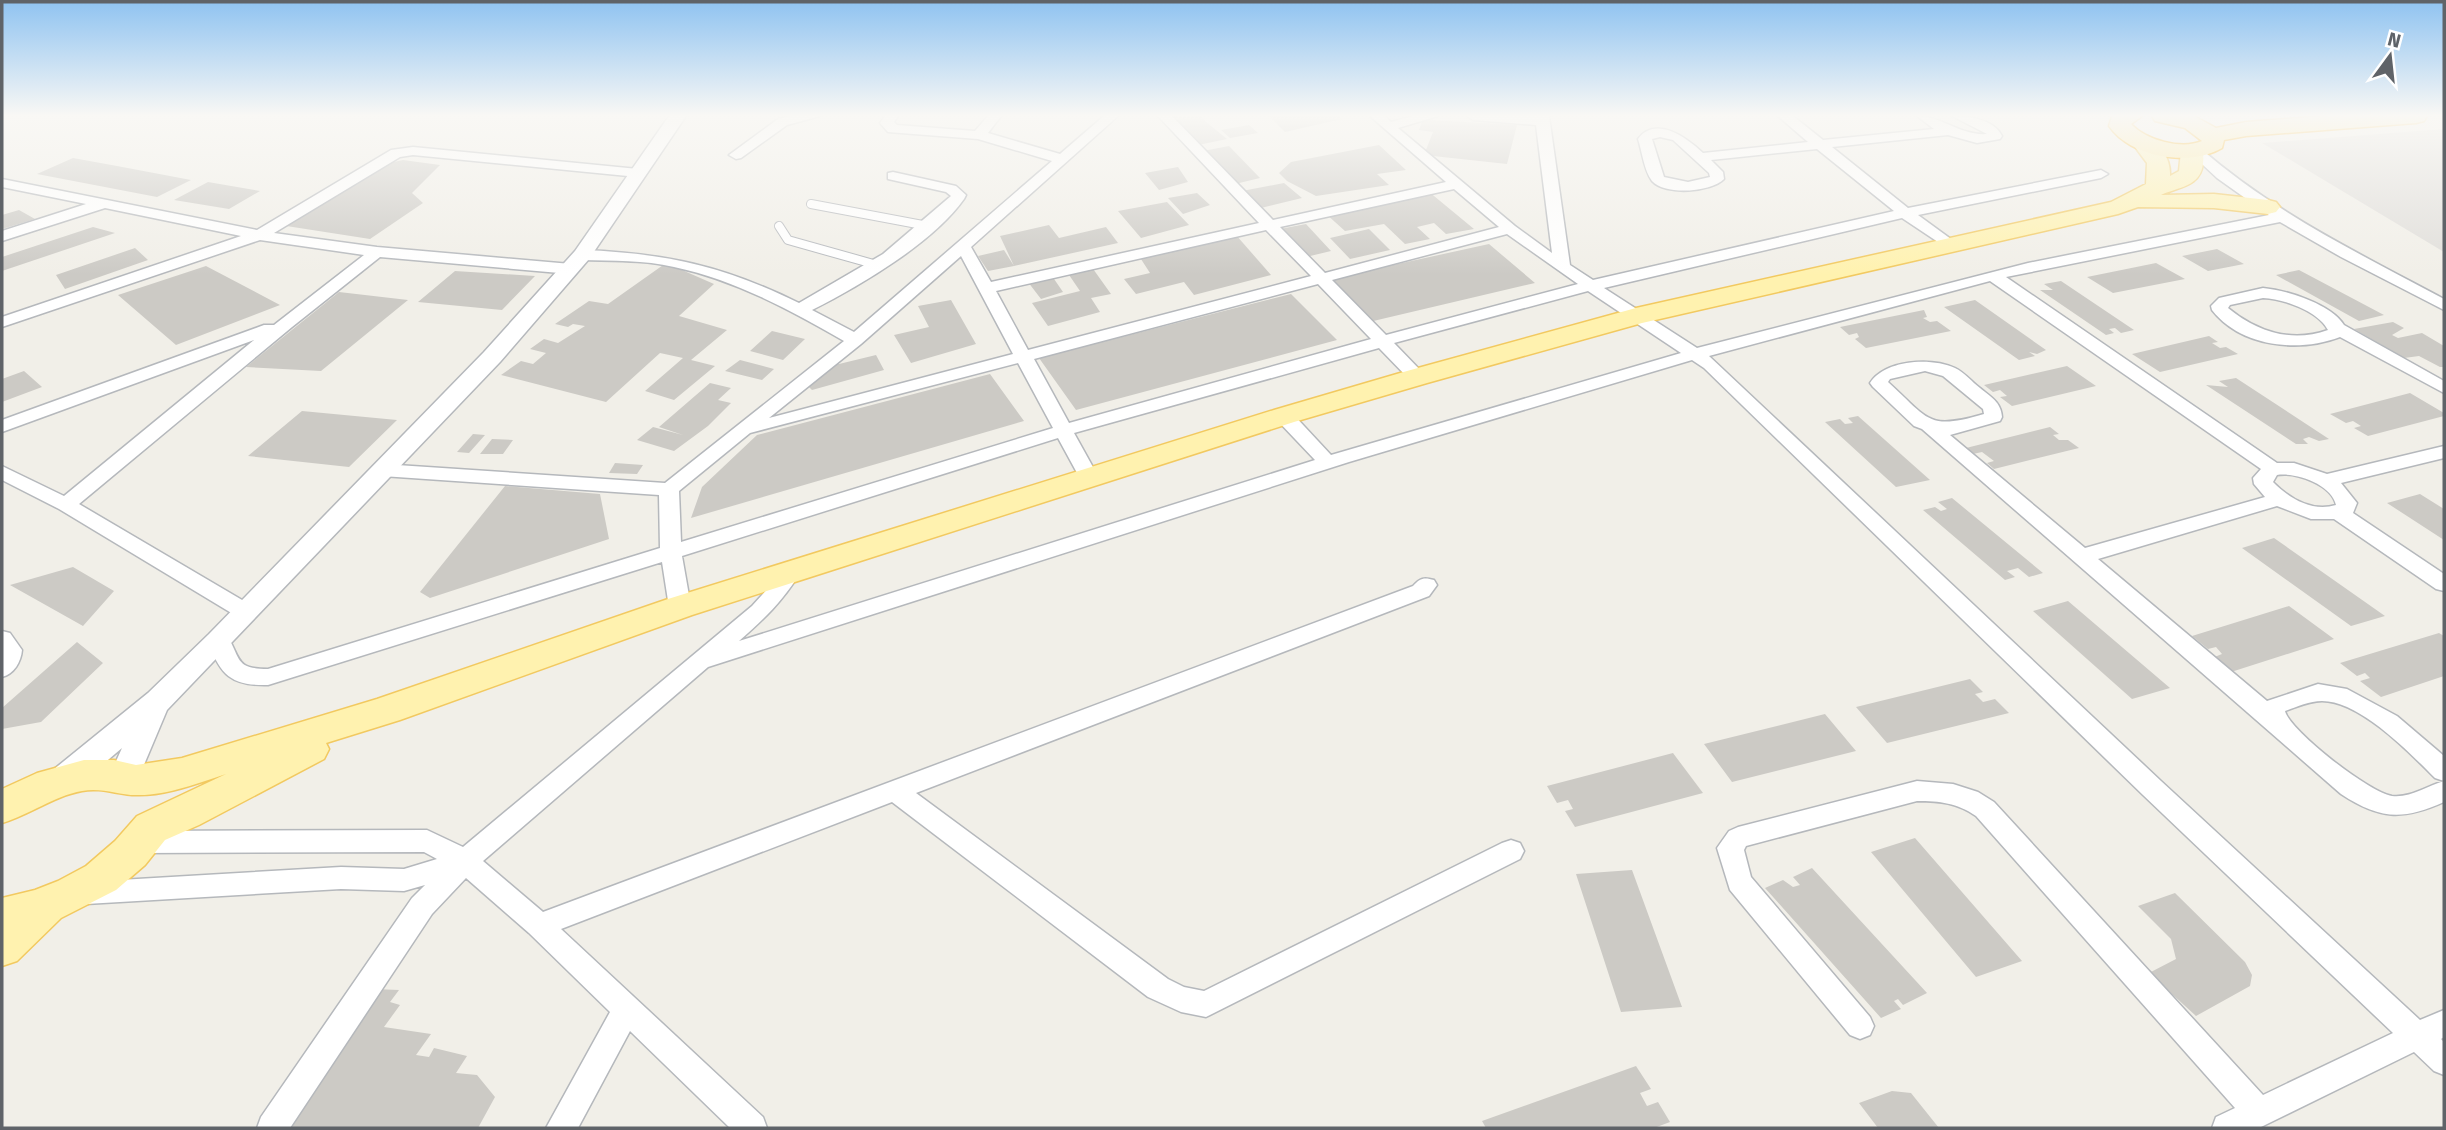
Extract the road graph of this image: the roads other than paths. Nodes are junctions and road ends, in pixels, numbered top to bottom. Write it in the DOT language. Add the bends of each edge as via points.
graph roads {
  1 [pos="367,169"];
  2 [pos="593,169"];
  3 [pos="641,169"];
  4 [pos="1049,169"];
  5 [pos="1215,169"];
  6 [pos="1438,169"];
  7 [pos="1549,169"];
  8 [pos="1654,169"];
  9 [pos="1713,169"];
  10 [pos="1848,169"];
  11 [pos="2160,169"];
  12 [pos="2192,169"];
  13 [pos="2219,169"];
  14 [pos="638,173"];
  15 [pos="2101,174"];
  16 [pos="893,176"];
  17 [pos="2,183"];
  18 [pos="1455,184"];
  19 [pos="2144,195"];
  20 [pos="102,204"];
  21 [pos="811,204"];
  22 [pos="2277,212"];
  23 [pos="1905,213"];
  24 [pos="1269,225"];
  25 [pos="779,226"];
  26 [pos="928,226"];
  27 [pos="1510,229"];
  28 [pos="258,235"];
  29 [pos="2,236"];
  30 [pos="1950,245"];
  31 [pos="964,247"];
  32 [pos="377,253"];
  33 [pos="576,262"];
  34 [pos="877,265"];
  35 [pos="1562,267"];
  36 [pos="1993,276"];
  37 [pos="1321,279"];
  38 [pos="1590,286"];
  39 [pos="986,288"];
  40 [pos="2444,304"];
  41 [pos="800,309"];
  42 [pos="1636,316"];
  43 [pos="2,322"];
  44 [pos="286,323"];
  45 [pos="2338,329"];
  46 [pos="855,340"];
  47 [pos="1383,341"];
  48 [pos="1697,353"];
  49 [pos="1024,359"];
  50 [pos="1417,377"];
  51 [pos="2444,388"];
  52 [pos="1284,416"];
  53 [pos="2,426"];
  54 [pos="1929,426"];
  55 [pos="743,431"];
  56 [pos="1062,431"];
  57 [pos="2444,452"];
  58 [pos="1329,464"];
  59 [pos="2273,469"];
  60 [pos="382,470"];
  61 [pos="2,472"];
  62 [pos="1089,478"];
  63 [pos="2327,480"];
  64 [pos="669,489"];
  65 [pos="2279,499"];
  66 [pos="66,505"];
  67 [pos="2338,512"];
  68 [pos="671,553"];
  69 [pos="2079,557"];
  70 [pos="789,573"];
  71 [pos="2444,584"];
  72 [pos="1426,585"];
  73 [pos="680,607"];
  74 [pos="246,612"];
  75 [pos="2,639"];
  76 [pos="219,641"];
  77 [pos="699,663"];
  78 [pos="2,669"];
  79 [pos="158,701"];
  80 [pos="387,710"];
  81 [pos="2276,722"];
  82 [pos="2444,771"];
  83 [pos="130,778"];
  84 [pos="64,779"];
  85 [pos="2444,791"];
  86 [pos="897,792"];
  87 [pos="2,807"];
  88 [pos="145,835"];
  89 [pos="1511,851"];
  90 [pos="465,861"];
  91 [pos="63,898"];
  92 [pos="2,916"];
  93 [pos="538,925"];
  94 [pos="2,947"];
  95 [pos="627,1009"];
  96 [pos="1860,1026"];
  97 [pos="2431,1029"];
  98 [pos="2444,1061"];
  99 [pos="2258,1112"];
  100 [pos="272,1128"];
  101 [pos="561,1128"];
  102 [pos="751,1128"];
  103 [pos="2227,1128"];
  1 -- 28 [label="street"];
  2 -- 14 [label="street"];
  3 -- 14 [label="street"];
  4 -- 31 [label="street"];
  5 -- 24 [label="street"];
  6 -- 18 [label="street"];
  7 -- 35 [label="street"];
  8 -- 9 [label="street" via="1664,183 1683,186 1717,179"];
  10 -- 23 [label="street"];
  11 -- 19 [label="main road"];
  12 -- 19 [label="main road" via="2171,185"];
  13 -- 22 [label="street" via="2228,180"];
  14 -- 33 [label="street"];
  15 -- 23 [label="street"];
  16 -- 26 [label="street" via="951,189 959,195"];
  17 -- 20 [label="street"];
  18 -- 24 [label="street"];
  18 -- 27 [label="street"];
  19 -- 22 [label="main road"];
  19 -- 30 [label="main road"];
  20 -- 28 [label="street"];
  20 -- 29 [label="street"];
  21 -- 26 [label="lane"];
  22 -- 36 [label="street"];
  22 -- 40 [label="street"];
  23 -- 30 [label="street"];
  23 -- 38 [label="street"];
  24 -- 37 [label="street"];
  24 -- 39 [label="street"];
  25 -- 34 [label="lane" via="788,240"];
  26 -- 34 [label="street"];
  27 -- 35 [label="street"];
  27 -- 37 [label="street"];
  28 -- 32 [label="street"];
  28 -- 43 [label="street"];
  30 -- 42 [label="main road"];
  31 -- 39 [label="street"];
  31 -- 46 [label="street"];
  32 -- 33 [label="street"];
  32 -- 44 [label="street"];
  33 -- 41 [label="street" via="640,258 690,266"];
  33 -- 60 [label="street"];
  34 -- 41 [label="street"];
  35 -- 38 [label="street"];
  36 -- 48 [label="street"];
  36 -- 59 [label="street"];
  37 -- 47 [label="street"];
  37 -- 49 [label="street"];
  38 -- 42 [label="street"];
  38 -- 47 [label="street"];
  39 -- 49 [label="street"];
  41 -- 46 [label="street"];
  42 -- 48 [label="street"];
  42 -- 50 [label="main road"];
  44 -- 53 [label="street"];
  44 -- 66 [label="street"];
  45 -- 45 [label="street" via="2280,294 2263,293 2219,306 2251,331 2274,339 2298,342 2332,335"];
  45 -- 51 [label="street"];
  46 -- 55 [label="street"];
  47 -- 50 [label="street"];
  47 -- 56 [label="street"];
  48 -- 58 [label="street"];
  48 -- 97 [label="street" via="2152,788"];
  49 -- 55 [label="street"];
  49 -- 56 [label="street"];
  50 -- 52 [label="main road"];
  52 -- 58 [label="street"];
  52 -- 62 [label="main road"];
  54 -- 54 [label="street" via="1881,387 1881,377 1925,366 1939,368 1994,412 1987,421 1954,429"];
  54 -- 69 [label="street"];
  55 -- 64 [label="street"];
  56 -- 62 [label="street"];
  56 -- 68 [label="street"];
  57 -- 63 [label="street"];
  58 -- 77 [label="street"];
  59 -- 63 [label="street" via="2298,470"];
  59 -- 65 [label="street" via="2263,478 2269,492"];
  60 -- 64 [label="street"];
  60 -- 74 [label="street"];
  61 -- 66 [label="street"];
  62 -- 70 [label="main road"];
  63 -- 67 [label="street" via="2345,495 2345,509"];
  64 -- 68 [label="street"];
  65 -- 67 [label="street" via="2302,510"];
  65 -- 69 [label="street"];
  66 -- 74 [label="street"];
  67 -- 71 [label="street"];
  68 -- 73 [label="street"];
  68 -- 76 [label="street" via="268,677 238,674 227,665"];
  69 -- 81 [label="street"];
  70 -- 73 [label="main road"];
  70 -- 77 [label="street" via="760,611"];
  72 -- 86 [label="street"];
  73 -- 80 [label="main road"];
  74 -- 76 [label="street"];
  75 -- 78 [label="street" via="11,650"];
  76 -- 79 [label="street"];
  77 -- 90 [label="street"];
  79 -- 83 [label="street"];
  79 -- 84 [label="street"];
  80 -- 83 [label="main road" via="182,773"];
  80 -- 88 [label="main road"];
  81 -- 82 [label="street" via="2273,709 2277,705 2312,693 2340,695 2370,710"];
  81 -- 85 [label="street" via="2376,803 2403,806"];
  83 -- 84 [label="main road" via="84,775"];
  83 -- 88 [label="main road" via="150,800"];
  84 -- 87 [label="main road"];
  86 -- 89 [label="street" via="1158,988 1206,1004"];
  86 -- 93 [label="street"];
  88 -- 90 [label="street" via="427,842"];
  88 -- 91 [label="main road" via="101,878"];
  90 -- 91 [label="street" via="404,880 341,878"];
  90 -- 93 [label="street"];
  90 -- 100 [label="street" via="422,906"];
  91 -- 92 [label="main road"];
  91 -- 94 [label="main road"];
  93 -- 95 [label="street"];
  95 -- 101 [label="street"];
  95 -- 102 [label="street"];
  96 -- 99 [label="street" via="1739,882 1730,848 1738,838 1917,791 1944,791 1968,797 1985,809"];
  97 -- 98 [label="street"];
  97 -- 99 [label="street"];
  99 -- 103 [label="street"];
}
